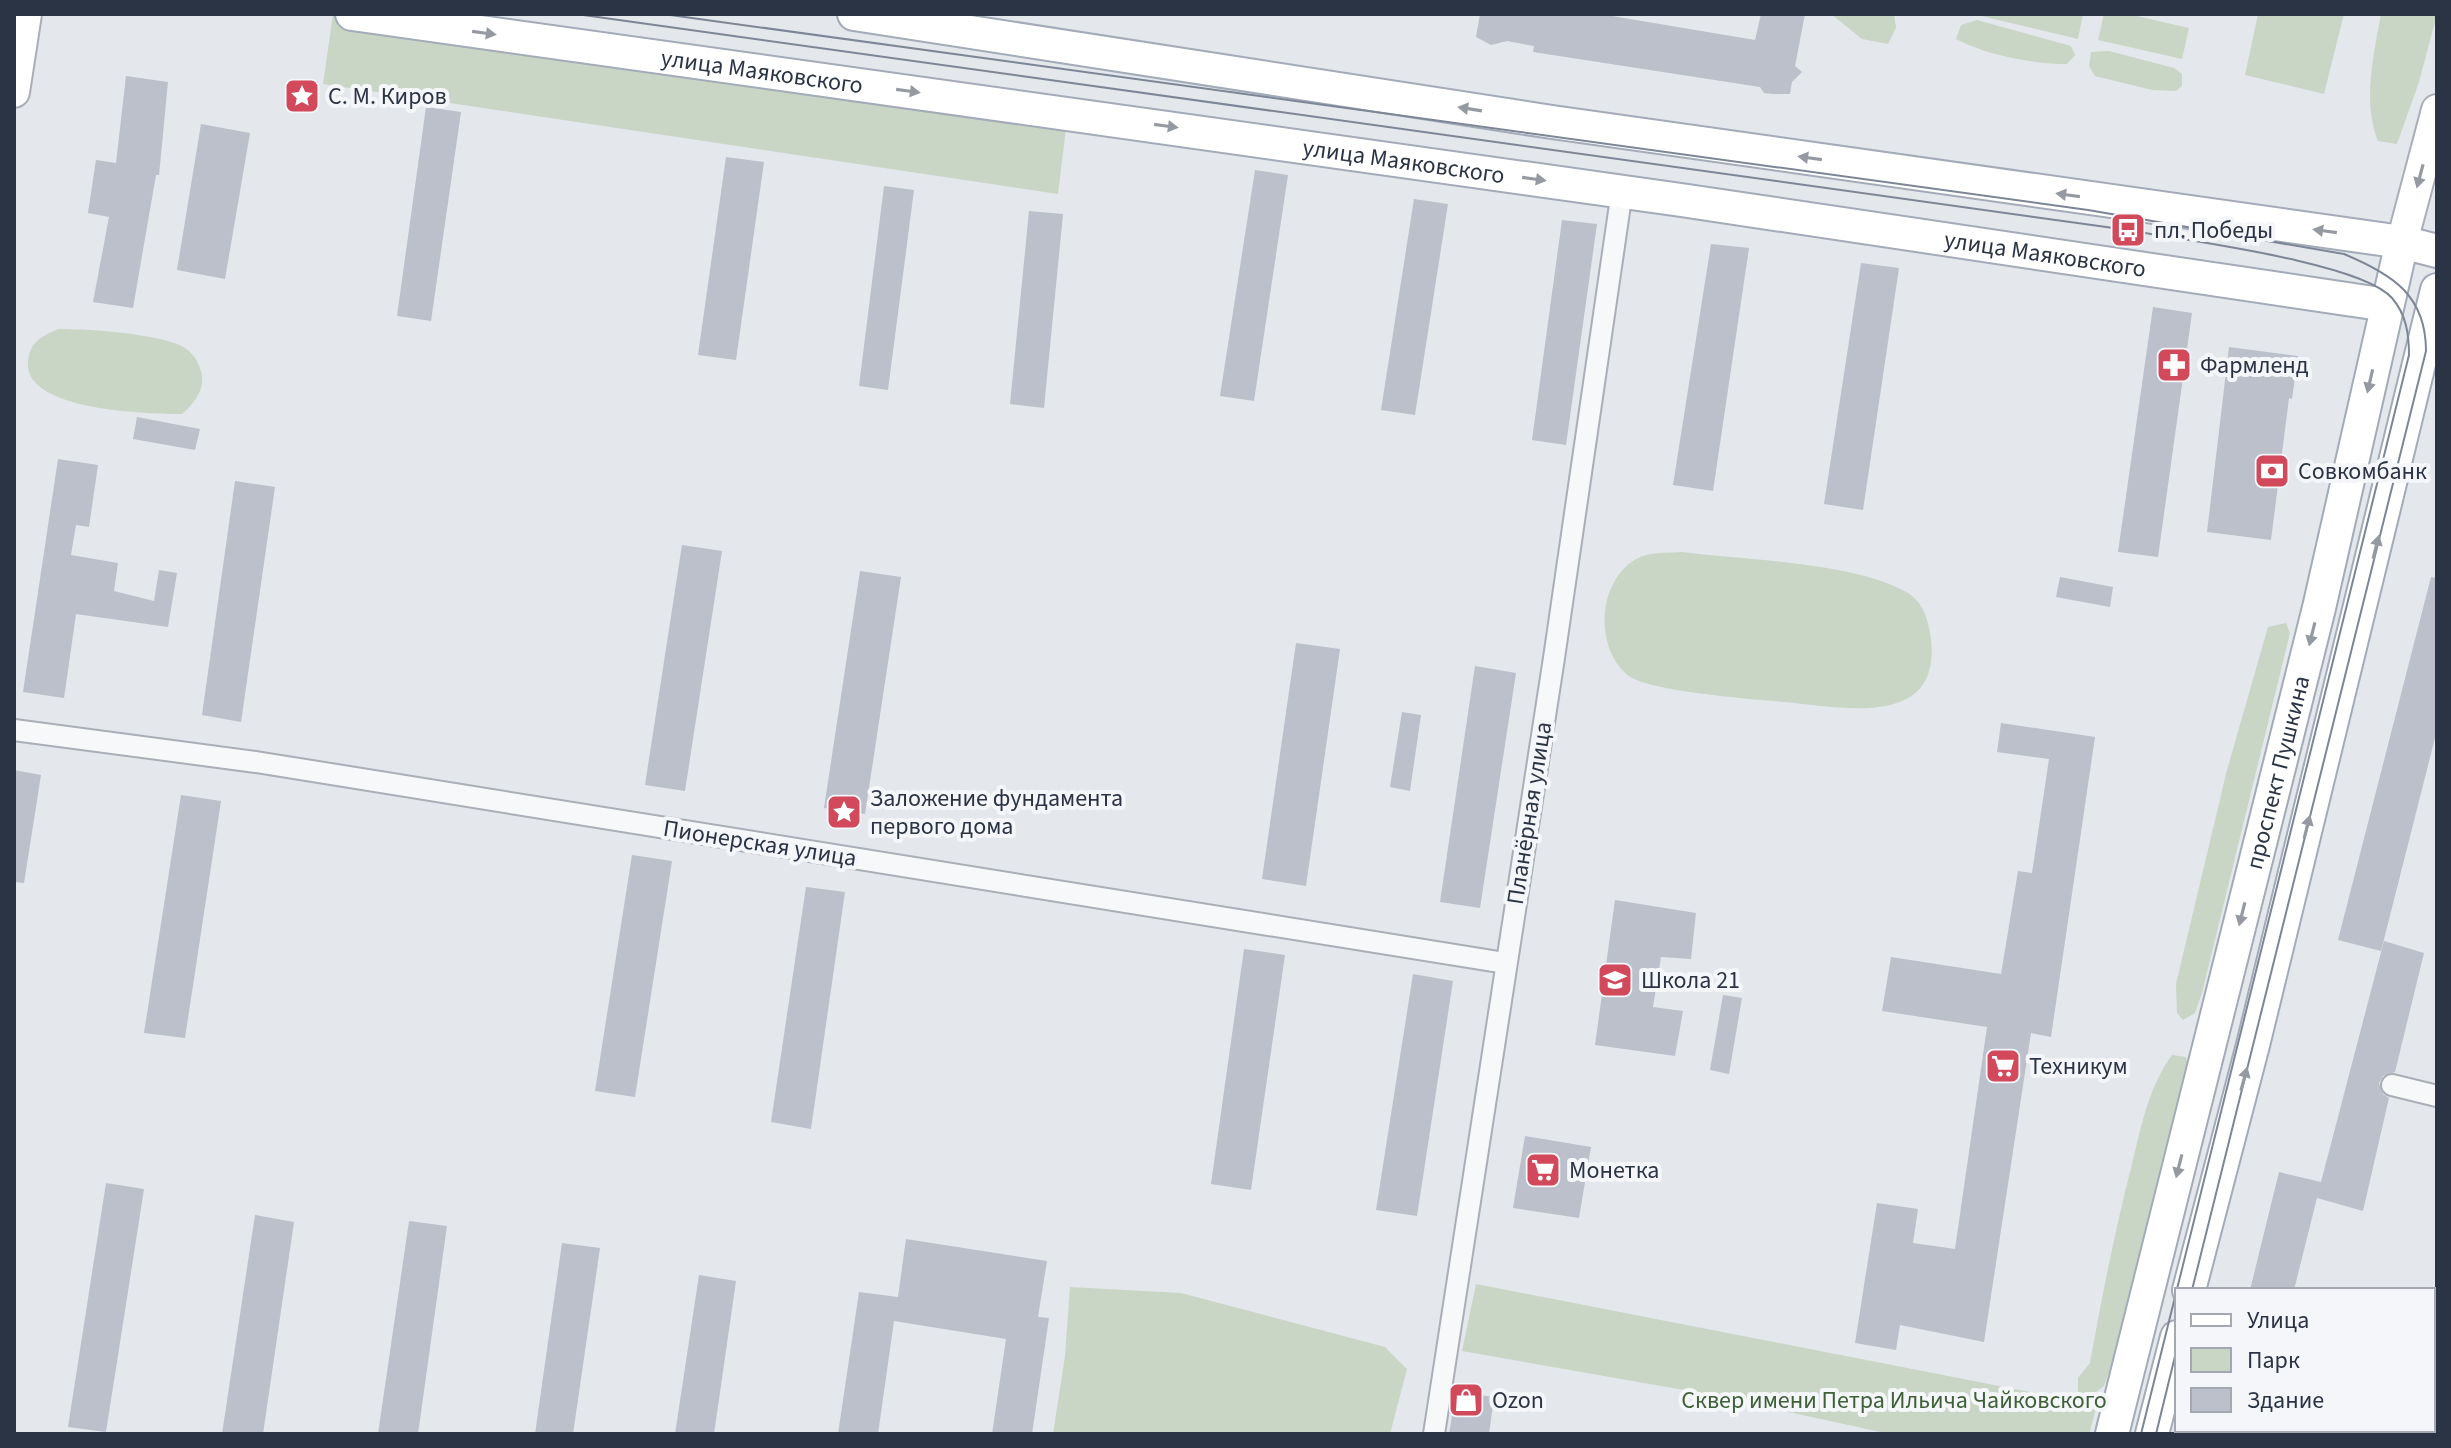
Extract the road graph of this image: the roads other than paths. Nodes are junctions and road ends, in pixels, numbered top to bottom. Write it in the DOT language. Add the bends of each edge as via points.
graph roads {
  1 [pos="26,14"];
  2 [pos="352,14"];
  3 [pos="854,14"];
  4 [pos="14,92"];
  5 [pos="2437,110"];
  6 [pos="1622,191"];
  7 [pos="2402,242"];
  8 [pos="2437,251"];
  9 [pos="2437,260"];
  10 [pos="2437,290"];
  11 [pos="2387,305"];
  12 [pos="14,730"];
  13 [pos="1505,963"];
  14 [pos="2392,1085"];
  15 [pos="2437,1096"];
  16 [pos="2190,1288"];
  17 [pos="2175,1345"];
  18 [pos="1434,1434"];
  19 [pos="2112,1434"];
  20 [pos="2152,1434"];
  1 -- 4 [label="main road"];
  2 -- 6 [label="main road, улица Маяковского, one-way"];
  7 -- 3 [label="main road, one-way" via="1552,122"];
  5 -- 7 [label="main road, проспект Пушкина, one-way"];
  6 -- 11 [label="main road, улица Маяковского"];
  6 -- 13 [label="street, Планёрная улица"];
  7 -- 8 [label="main road"];
  7 -- 11 [label="main road, проспект Пушкина"];
  9 -- 11 [label="main road"];
  16 -- 10 [label="main road, проспект Пушкина, one-way"];
  11 -- 19 [label="main road, проспект Пушкина, one-way" via="2319,608"];
  12 -- 13 [label="street, Пионерская улица" via="271,764"];
  13 -- 18 [label="street, Планёрная улица"];
  14 -- 15 [label="street"];
  17 -- 20 [label="main road"];
}
